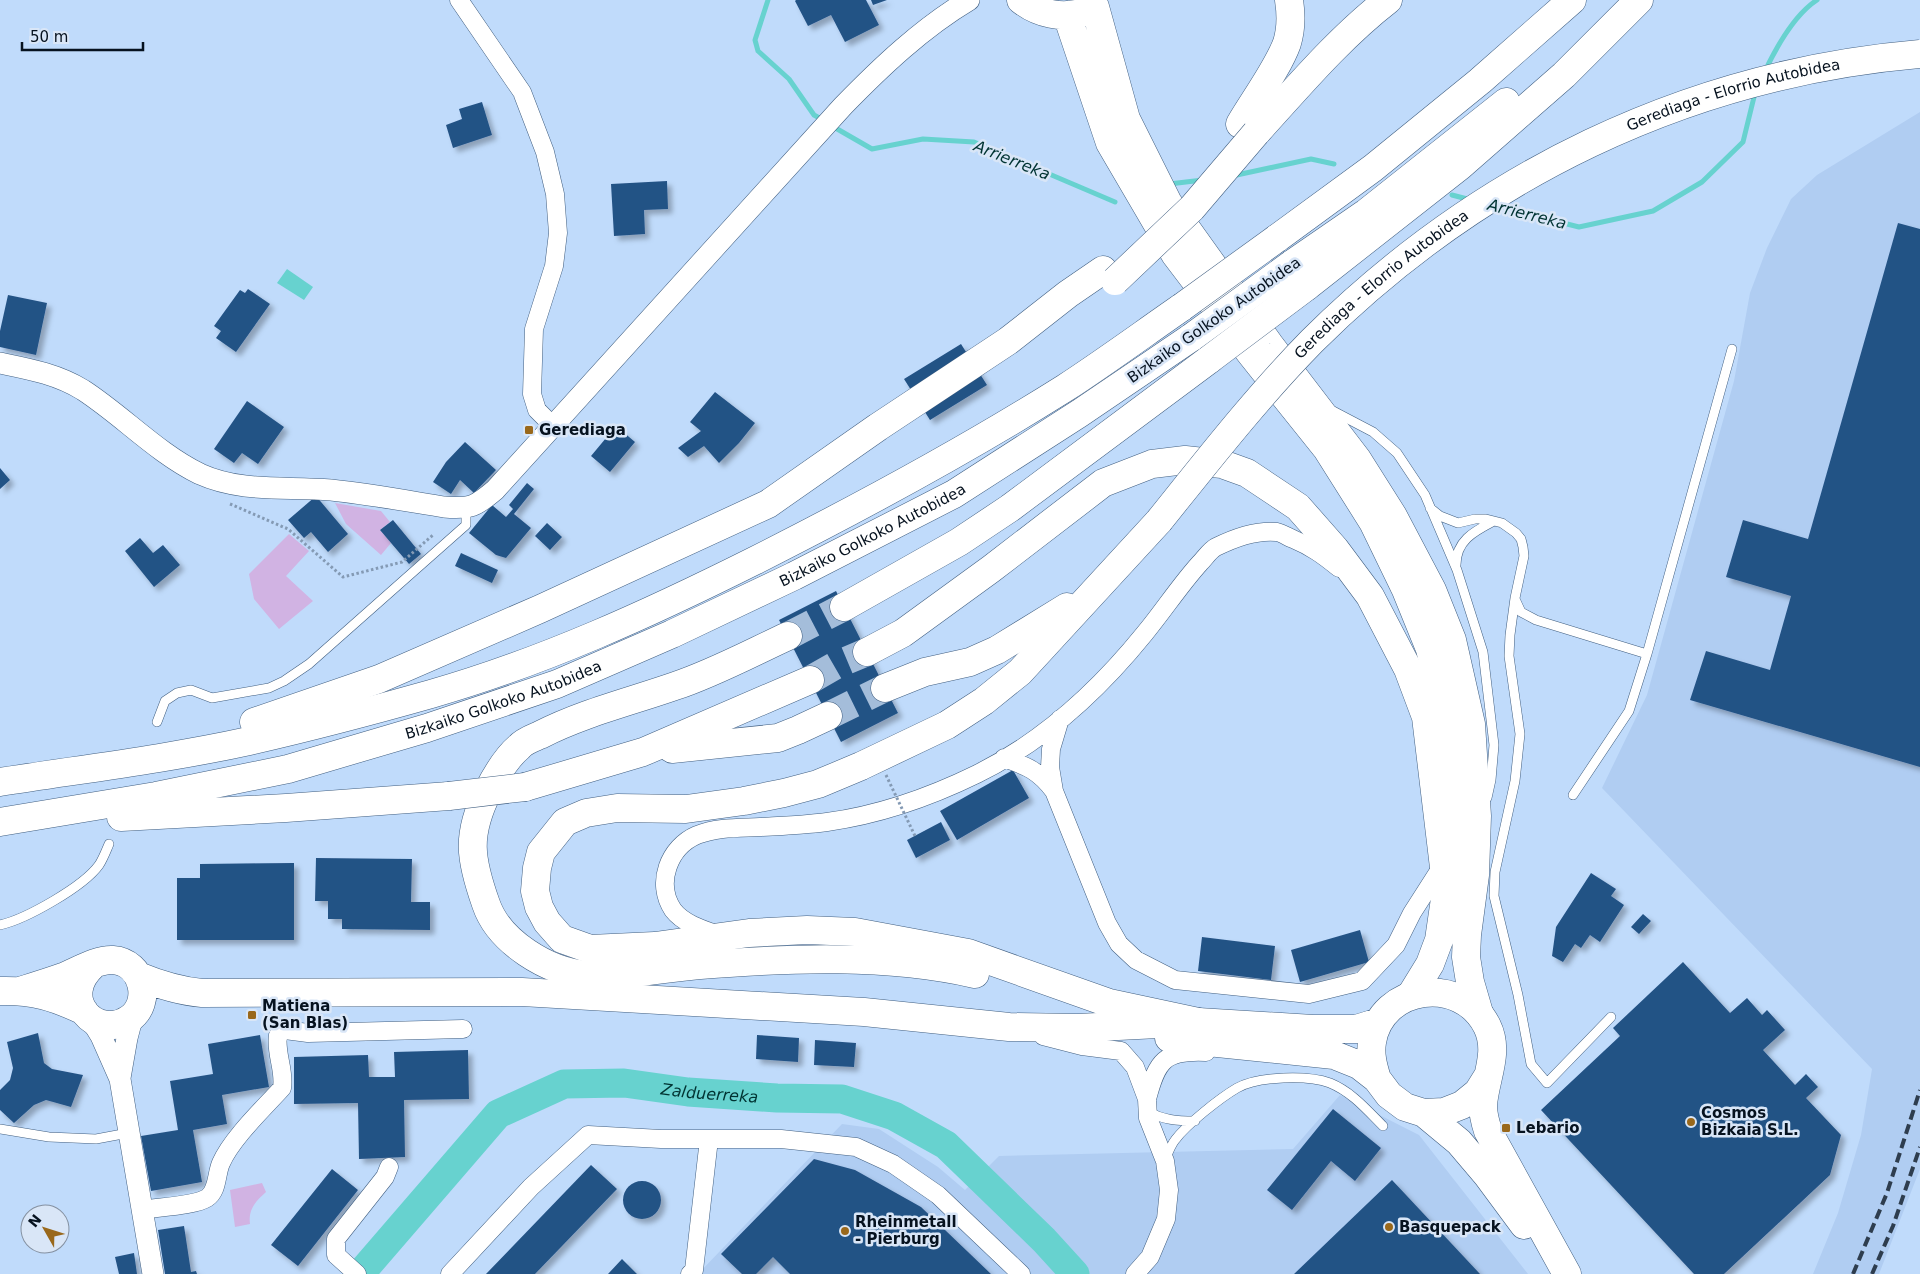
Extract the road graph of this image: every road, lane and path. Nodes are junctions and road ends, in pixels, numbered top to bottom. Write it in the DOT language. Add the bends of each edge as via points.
graph roads {
  1 [pos="459,0"];
  2 [pos="969,0"];
  3 [pos="1021,0"];
  4 [pos="1289,0"];
  5 [pos="1388,0"];
  6 [pos="1572,0"];
  7 [pos="1621,0"];
  8 [pos="1639,0"];
  9 [pos="1100,3"];
  10 [pos="1067,16"];
  11 [pos="1920,54"];
  12 [pos="1248,128"];
  13 [pos="1732,349"];
  14 [pos="0,363"];
  15 [pos="1309,396"];
  16 [pos="553,426"];
  17 [pos="226,502"];
  18 [pos="466,507"];
  19 [pos="1430,508"];
  20 [pos="1494,521"];
  21 [pos="439,530"];
  22 [pos="1113,570"];
  23 [pos="1456,570"];
  24 [pos="1370,596"];
  25 [pos="1515,598"];
  26 [pos="844,606"];
  27 [pos="788,636"];
  28 [pos="867,652"];
  29 [pos="1647,654"];
  30 [pos="810,680"];
  31 [pos="885,688"];
  32 [pos="828,716"];
  33 [pos="1060,719"];
  34 [pos="157,722"];
  35 [pos="643,752"];
  36 [pos="159,758"];
  37 [pos="1004,758"];
  38 [pos="886,774"];
  39 [pos="0,782"];
  40 [pos="1054,791"];
  41 [pos="1573,795"];
  42 [pos="0,822"];
  43 [pos="915,836"];
  44 [pos="109,844"];
  45 [pos="1476,847"];
  46 [pos="1445,874"];
  47 [pos="0,925"];
  48 [pos="721,936"];
  49 [pos="93,965"];
  50 [pos="138,976"];
  51 [pos="11,990"];
  52 [pos="202,993"];
  53 [pos="1411,995"];
  54 [pos="1108,1003"];
  55 [pos="1479,1013"];
  56 [pos="87,1015"];
  57 [pos="133,1015"];
  58 [pos="1611,1018"];
  59 [pos="1198,1022"];
  60 [pos="1380,1022"];
  61 [pos="1009,1026"];
  62 [pos="1078,1028"];
  63 [pos="464,1029"];
  64 [pos="1266,1048"];
  65 [pos="1488,1075"];
  66 [pos="120,1079"];
  67 [pos="1377,1079"];
  68 [pos="1147,1105"];
  69 [pos="1424,1113"];
  70 [pos="1195,1121"];
  71 [pos="1383,1126"];
  72 [pos="0,1129"];
  73 [pos="128,1133"];
  74 [pos="709,1139"];
  75 [pos="1165,1161"];
  76 [pos="389,1167"];
  77 [pos="142,1210"];
  78 [pos="153,1274"];
  79 [pos="357,1274"];
  80 [pos="450,1274"];
  81 [pos="690,1274"];
  82 [pos="1020,1274"];
  83 [pos="1135,1274"];
  84 [pos="1566,1274"];
  1 -- 16 [label="street" via="522,92 545,152 555,194 558,233 554,266 534,329 532,394 537,410"];
  2 -- 16 [label="street" via="920,35 870,78"];
  3 -- 10 [label="main road" via="1029,7 1048,14"];
  4 -- 12 [label="main road" via="1291,12 1287,42"];
  5 -- 12 [label="main road"];
  6 -- 36 [label="main road, Bizkaiko Golkoko Autobidea, bridge" via="1480,81 1373,168 1182,307 1065,387 943,460 805,535 664,605 593,636 432,694 249,741"];
  7 -- 42 [label="main road, Bizkaiko Golkoko Autobidea, bridge" via="1504,103 1366,213 1192,337 954,494 786,580 557,684 427,728 288,769 156,796"];
  8 -- 26 [label="main road, bridge" via="1564,76 1467,159 1306,287 1010,508 960,542"];
  9 -- 10 [label="main road" via="1082,13"];
  9 -- 15 [label="main road" via="1126,119 1168,203"];
  10 -- 46 [label="main road" via="1110,143 1175,254 1327,450 1373,522 1406,590 1430,650 1450,728 1455,830"];
  11 -- 22 [label="main road, Gerediaga - Elorrio Autobidea, bridge" via="1818,68 1700,98 1584,146 1482,202 1396,266 1311,342 1259,399 1159,521"];
  12 -- 36 [label="main road" via="1109,276 1068,294 1008,341 768,504 540,610 379,679 220,733"];
  13 -- 29 [label="lane"];
  14 -- 18 [label="street" via="36,370 83,390 176,460 224,483 331,490 444,507"];
  15 -- 19 [label="lane" via="1373,432 1397,453"];
  15 -- 45 [label="main road" via="1357,459 1393,516 1432,590 1452,640 1471,724"];
  16 -- 18 [label="street" via="495,490 479,504"];
  17 -- 21 [label="path" via="288,530 343,577 402,562"];
  18 -- 34 [label="lane" via="466,525 309,664 268,688 212,698 191,690 177,693 165,701"];
  19 -- 20 [label="lane" via="1458,523 1475,519"];
  19 -- 23 [label="lane"];
  20 -- 23 [label="lane" via="1463,542 1456,556"];
  20 -- 25 [label="lane" via="1510,527 1521,539 1524,556"];
  22 -- 31 [label="main road" via="1078,600 997,650 970,662 925,672"];
  22 -- 48 [label="main road" via="1020,672 947,725 818,784 744,801 686,809 617,808 586,813 565,822 541,852 535,891 547,922 562,939 590,949 654,946"];
  23 -- 45 [label="lane" via="1483,652 1494,745 1491,780"];
  24 -- 28 [label="main road" via="1336,549 1298,507 1247,473 1222,464 1184,460 1152,464 1103,483 902,633"];
  24 -- 33 [label="street" via="1316,549 1278,532 1252,534 1214,548 1181,584 1144,634 1080,704"];
  24 -- 46 [label="main road" via="1408,669 1426,717"];
  25 -- 29 [label="lane" via="1521,612 1536,620"];
  25 -- 58 [label="lane" via="1509,656 1520,734 1515,781 1495,872 1494,896 1531,1064 1547,1082"];
  27 -- 54 [label="main road" via="676,686 606,707 520,745 497,772 478,810 471,840 475,870 489,912 506,934 540,961 585,975 811,958 894,962 964,971"];
  29 -- 41 [label="lane" via="1629,711"];
  30 -- 35 [label="main road"];
  32 -- 35 [label="main road" via="778,738"];
  33 -- 37 [label="street"];
  33 -- 40 [label="street" via="1051,749"];
  35 -- 42 [label="main road, bridge" via="524,786 449,796 286,808"];
  36 -- 39 [label="main road, Bizkaiko Golkoko Autobidea"];
  37 -- 40 [label="street" via="1038,773"];
  37 -- 48 [label="street" via="978,774 934,793 883,810 828,822 717,829 696,836 677,850 668,863 664,877 666,892 674,910 685,920"];
  38 -- 43 [label="path, bridge"];
  40 -- 46 [label="street" via="1119,944 1136,960 1175,980 1309,994 1362,981 1396,945 1412,914"];
  44 -- 47 [label="lane" via="99,864 86,879 58,898"];
  45 -- 55 [label="main road" via="1466,957"];
  46 -- 53 [label="main road" via="1439,940 1430,964"];
  48 -- 54 [label="main road" via="807,930 855,932 968,953"];
  49 -- 50 [label="main road" via="115,960 125,963"];
  49 -- 51 [label="main road" via="44,984"];
  49 -- 56 [label="main road" via="85,973 77,991"];
  50 -- 52 [label="main road" via="180,992"];
  50 -- 57 [label="main road" via="144,990 142,1001"];
  51 -- 56 [label="main road" via="46,995"];
  52 -- 57 [label="main road"];
  52 -- 61 [label="main road" via="522,992 864,1012"];
  53 -- 55 [label="main road" via="1429,991 1448,994 1465,1001"];
  53 -- 60 [label="main road" via="1393,1006"];
  54 -- 59 [label="main road"];
  55 -- 65 [label="main road" via="1492,1043"];
  56 -- 57 [label="main road" via="107,1025 119,1024"];
  56 -- 66 [label="street" via="101,1036"];
  57 -- 66 [label="street"];
  59 -- 60 [label="main road" via="1356,1029"];
  59 -- 62 [label="main road"];
  60 -- 67 [label="main road" via="1372,1040 1372,1060"];
  61 -- 62 [label="main road"];
  61 -- 68 [label="street" via="1082,1046 1121,1051 1136,1067"];
  62 -- 64 [label="main road"];
  63 -- 77 [label="street" via="308,1033 285,1030 278,1035 276,1045 284,1080 282,1088 232,1146 220,1164 216,1186 209,1197 200,1202"];
  64 -- 67 [label="main road" via="1334,1055 1359,1065"];
  64 -- 68 [label="street" via="1236,1054 1175,1054 1162,1062 1153,1074"];
  65 -- 69 [label="main road" via="1478,1092 1462,1105 1444,1112"];
  65 -- 84 [label="main road" via="1483,1105 1488,1131"];
  66 -- 73 [label="street"];
  67 -- 69 [label="main road" via="1389,1095 1405,1107"];
  68 -- 70 [label="lane" via="1160,1118"];
  68 -- 75 [label="street" via="1148,1118"];
  69 -- 84 [label="main road" via="1459,1142"];
  70 -- 71 [label="lane" via="1238,1088 1260,1080 1292,1078 1329,1083 1347,1091"];
  70 -- 75 [label="lane" via="1174,1142"];
  72 -- 73 [label="lane" via="50,1137 96,1139"];
  73 -- 77 [label="street"];
  74 -- 80 [label="street" via="588,1135 531,1187"];
  74 -- 81 [label="street" via="694,1270"];
  74 -- 82 [label="street" via="781,1139 856,1147 892,1164 938,1194"];
  75 -- 83 [label="street" via="1169,1190 1166,1219 1150,1257"];
  76 -- 79 [label="street" via="385,1177 336,1239 336,1255"];
  77 -- 78 [label="street"];
}
